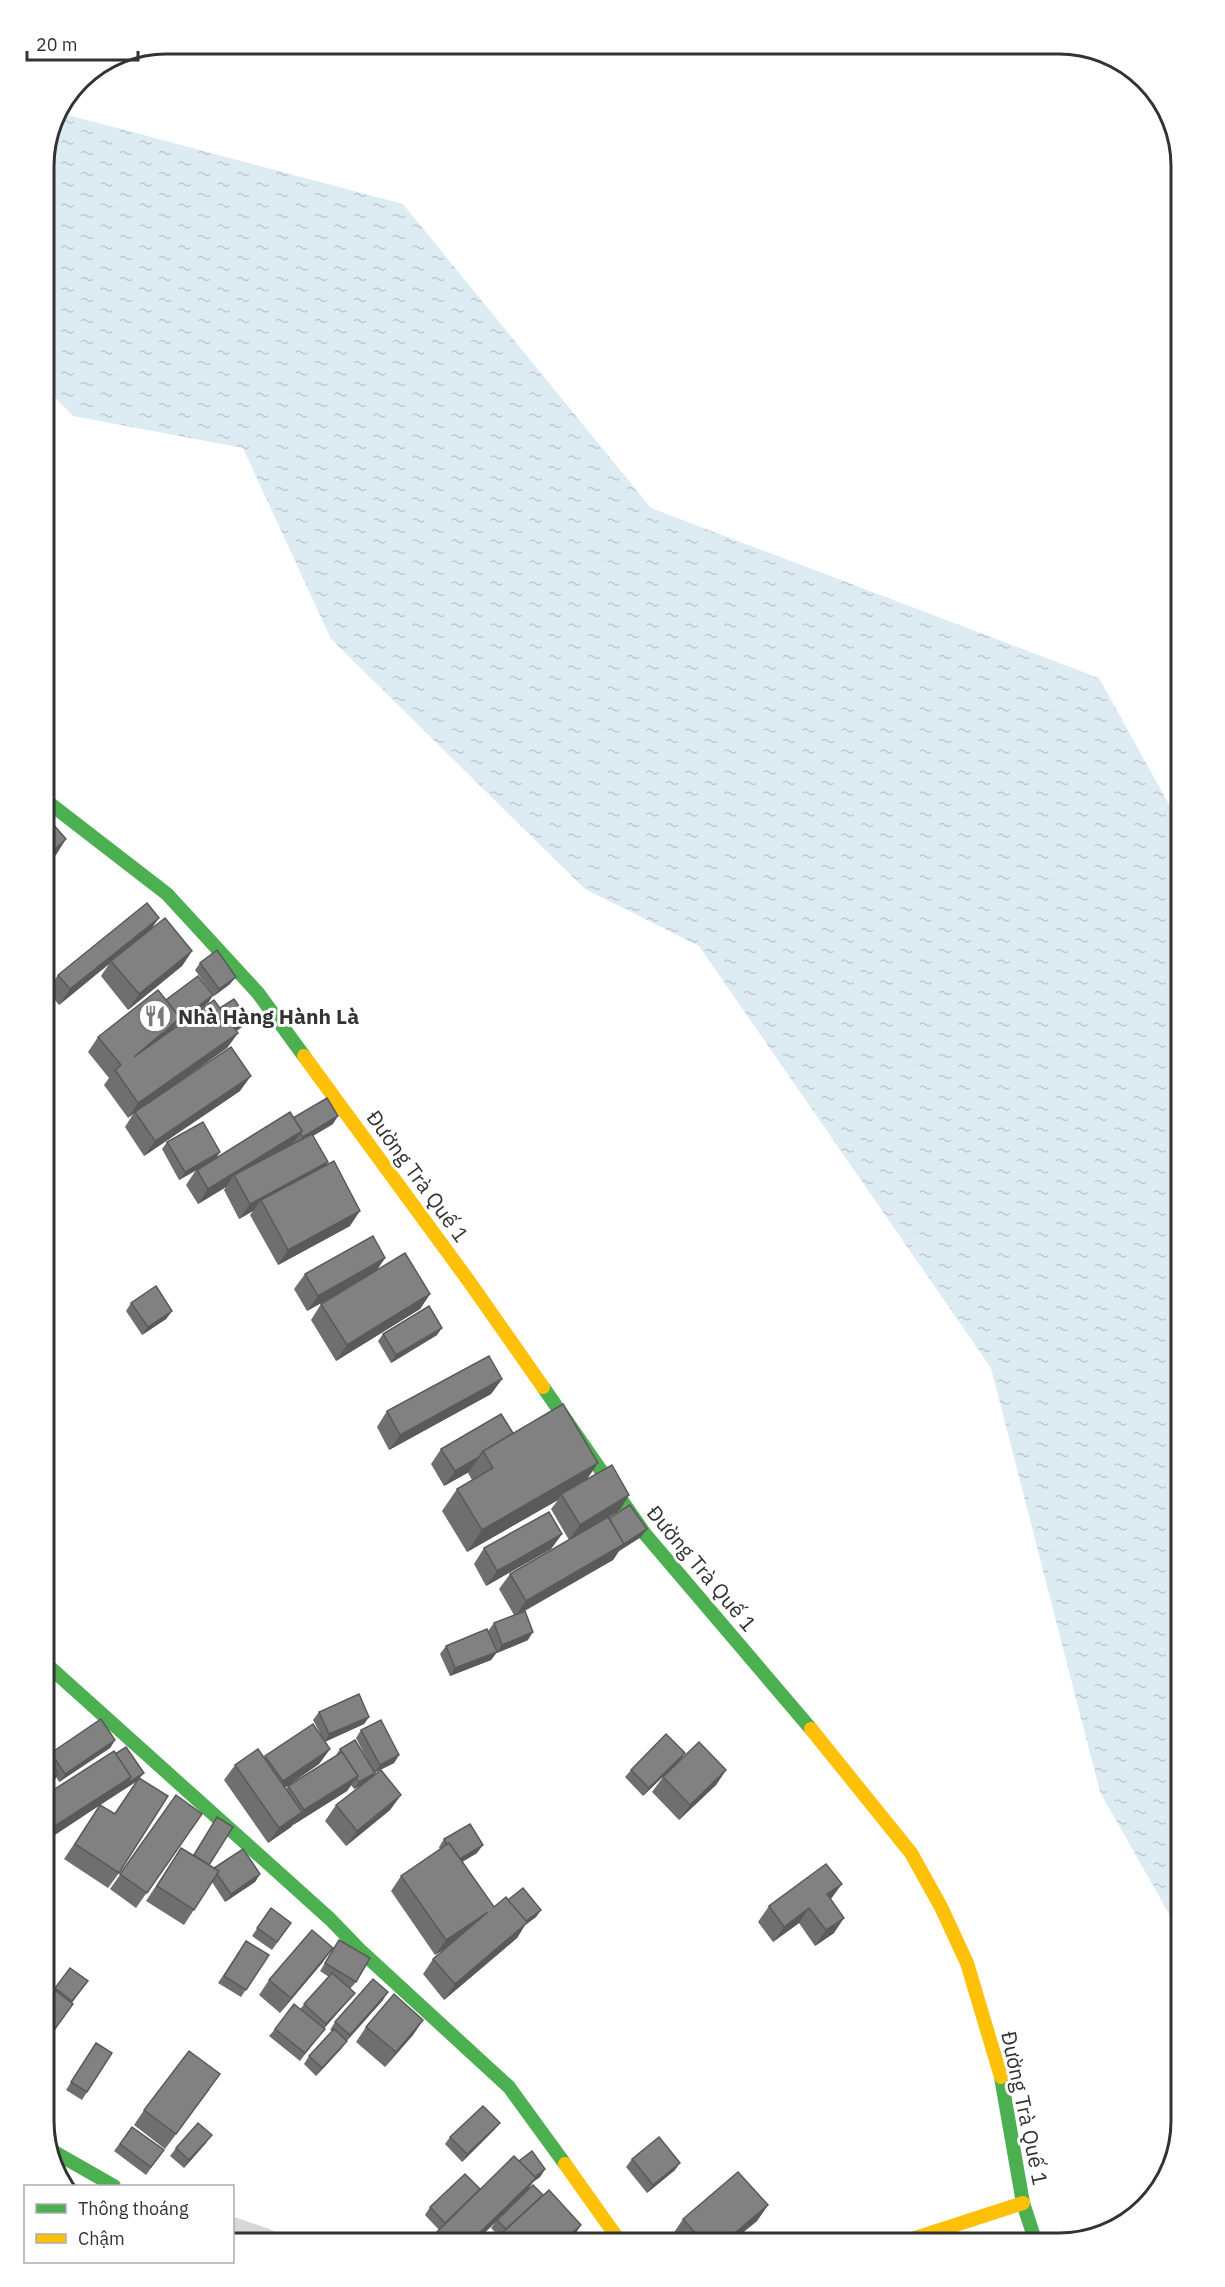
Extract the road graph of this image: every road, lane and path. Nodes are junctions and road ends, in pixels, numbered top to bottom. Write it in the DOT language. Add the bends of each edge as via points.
graph roads {
  1 [pos="54,807"];
  2 [pos="54,1671"];
  3 [pos="59,2155"];
  4 [pos="111,2185"];
  5 [pos="1023,2203"];
  6 [pos="614,2233"];
  7 [pos="931,2233"];
  8 [pos="1033,2233"];
  1 -- 5 [label="street, Đường Trà Quế 1" via="167,894 258,993 468,1280 645,1534 911,1853 967,1963 1000,2069"];
  2 -- 6 [label="street" via="509,2086"];
  3 -- 4 [label="street"];
  5 -- 7 [label="street"];
  5 -- 8 [label="street, Đường Trà Quế 1"];
}
